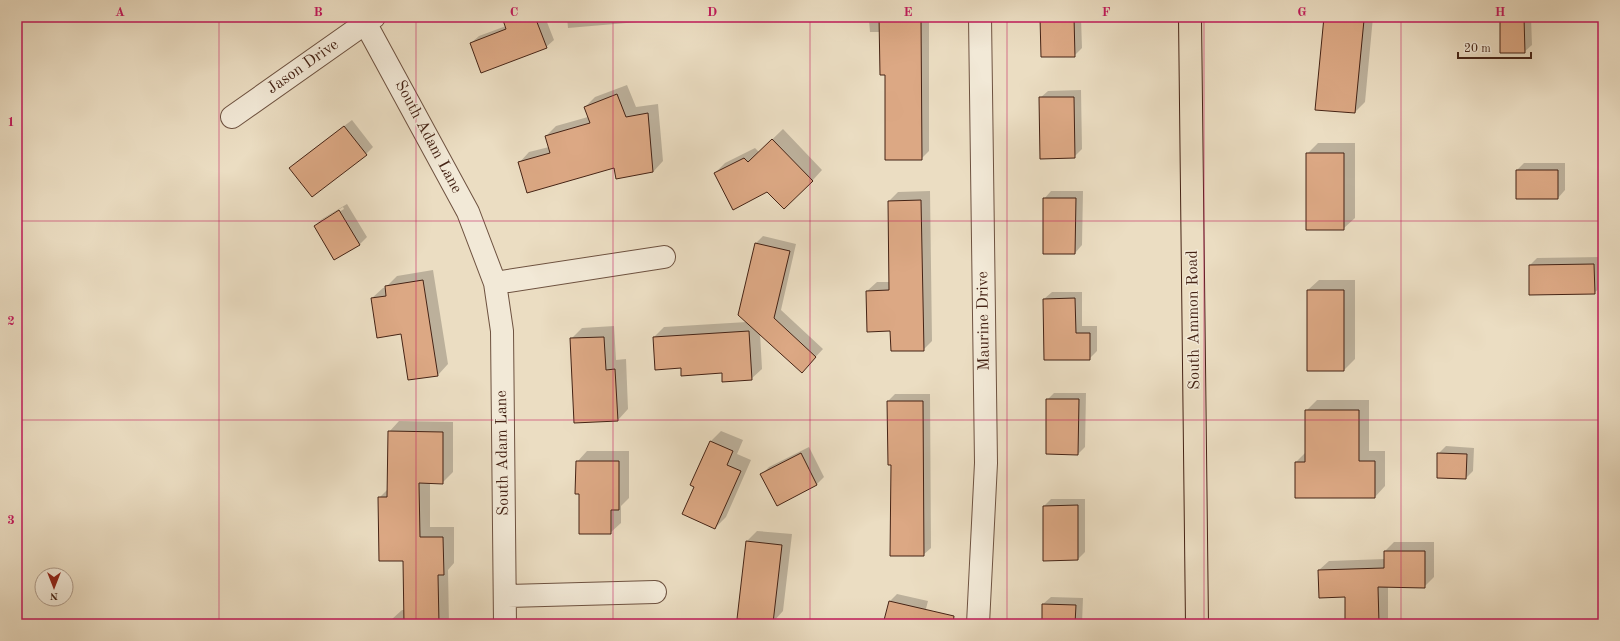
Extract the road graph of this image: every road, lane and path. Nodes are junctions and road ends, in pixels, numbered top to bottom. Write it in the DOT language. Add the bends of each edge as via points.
graph roads {
  1 [pos="980,17"];
  2 [pos="1190,17"];
  3 [pos="367,19"];
  4 [pos="232,117"];
  5 [pos="664,257"];
  6 [pos="496,283"];
  7 [pos="654,592"];
  8 [pos="505,596"];
  9 [pos="505,624"];
  10 [pos="978,624"];
  11 [pos="1198,624"];
  1 -- 10 [label="street, Maurine Drive" via="986,463"];
  2 -- 11 [label="main road, South Ammon Road"];
  3 -- 4 [label="street, Jason Drive"];
  3 -- 6 [label="street, South Adam Lane" via="468,212"];
  5 -- 6 [label="street"];
  6 -- 8 [label="street, South Adam Lane" via="502,331"];
  7 -- 8 [label="street"];
  8 -- 9 [label="street, South Adam Lane"];
}
